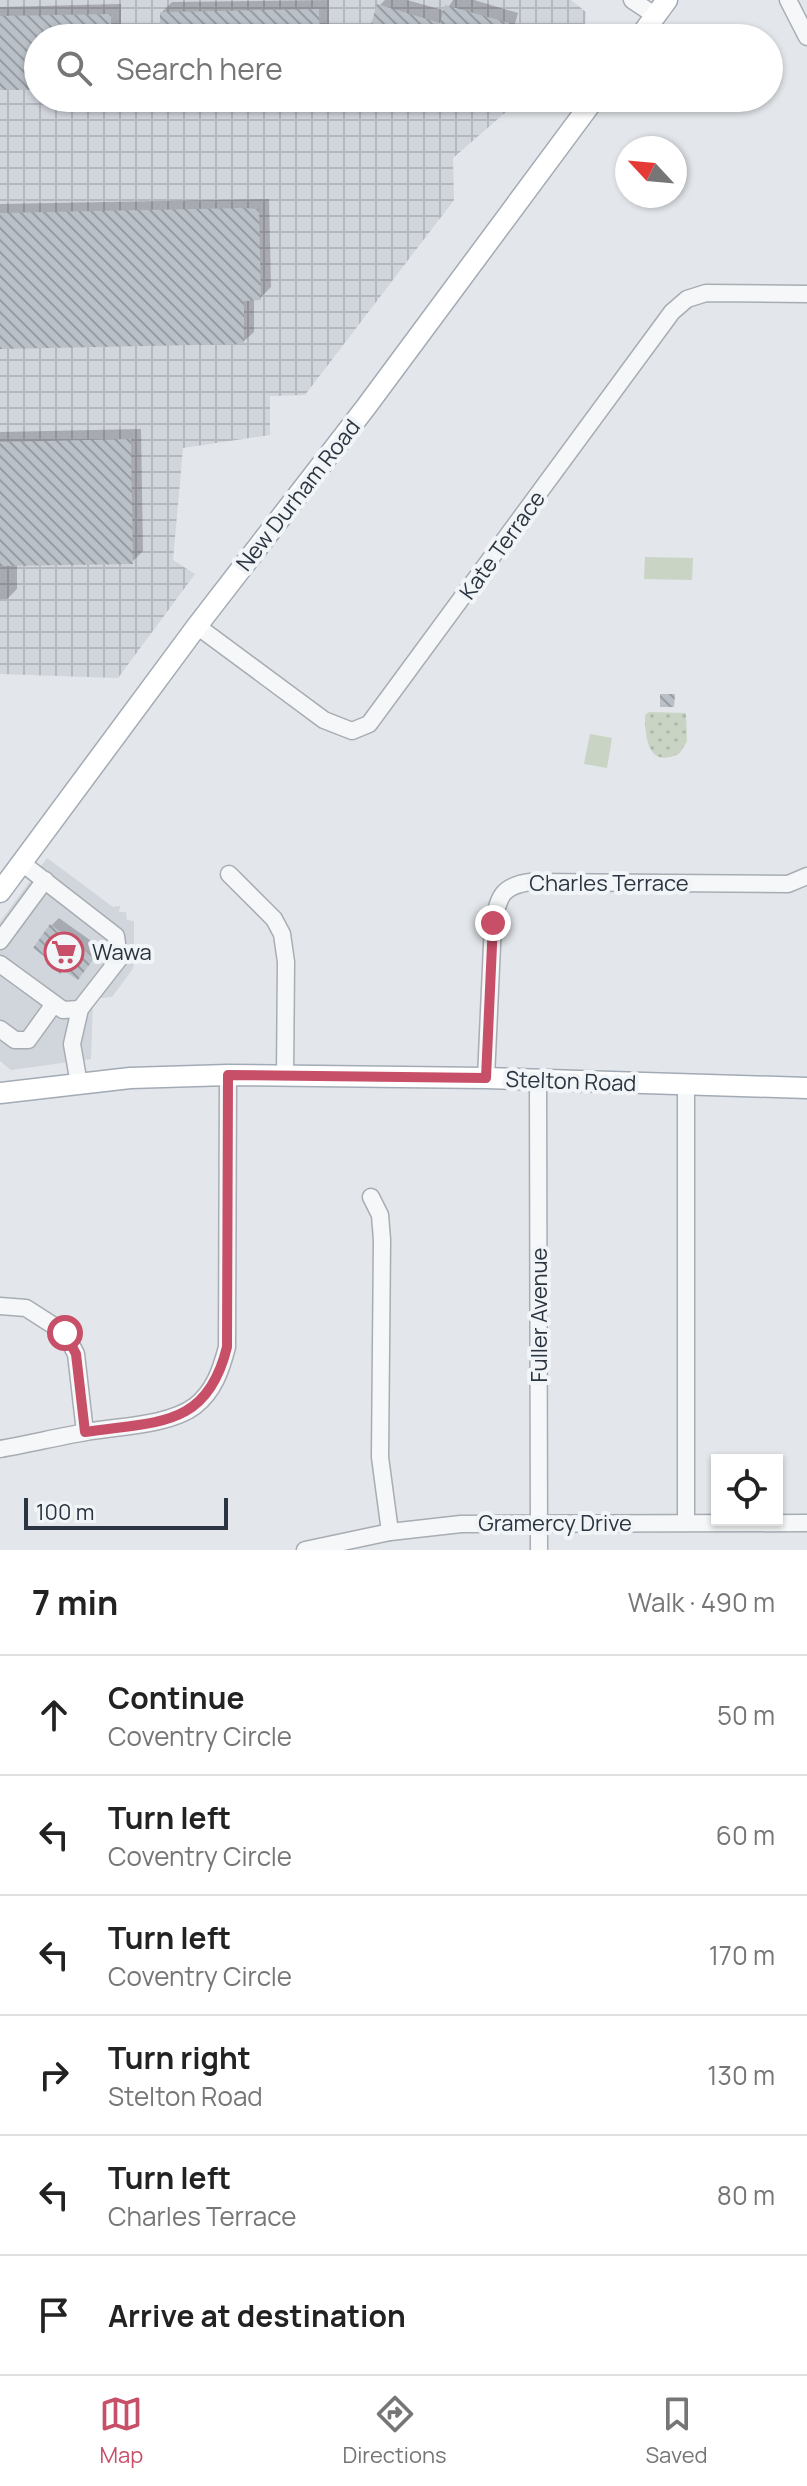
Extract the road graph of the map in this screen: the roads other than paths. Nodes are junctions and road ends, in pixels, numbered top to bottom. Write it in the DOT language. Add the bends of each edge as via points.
graph roads {
  1 [pos="632,0"];
  2 [pos="788,0"];
  3 [pos="661,8"];
  4 [pos="807,37"];
  5 [pos="585,112"];
  6 [pos="807,294"];
  7 [pos="197,626"];
  8 [pos="22,863"];
  9 [pos="229,874"];
  10 [pos="807,876"];
  11 [pos="45,880"];
  12 [pos="0,892"];
  13 [pos="0,941"];
  14 [pos="0,964"];
  15 [pos="54,1004"];
  16 [pos="80,1009"];
  17 [pos="0,1029"];
  18 [pos="228,1075"];
  19 [pos="285,1077"];
  20 [pos="486,1078"];
  21 [pos="538,1080"];
  22 [pos="79,1084"];
  23 [pos="686,1085"];
  24 [pos="807,1088"];
  25 [pos="0,1093"];
  26 [pos="371,1197"];
  27 [pos="0,1306"];
  28 [pos="85,1432"];
  29 [pos="0,1449"];
  30 [pos="686,1522"];
  31 [pos="807,1523"];
  32 [pos="539,1525"];
  33 [pos="390,1532"];
  34 [pos="305,1550"];
  35 [pos="539,1550"];
  1 -- 3 [label="street"];
  2 -- 4 [label="street"];
  5 -- 7 [label="main road, New Durham Road"];
  6 -- 7 [label="street, Kate Terrace" via="706,293 687,299 672,312 369,724 352,731 324,720"];
  7 -- 8 [label="main road, New Durham Road"];
  8 -- 11 [label="street"];
  8 -- 12 [label="main road, New Durham Road"];
  9 -- 19 [label="street" via="274,919 285,946"];
  10 -- 20 [label="street, Charles Terrace" via="788,884 513,884 498,902 493,923"];
  11 -- 13 [label="street"];
  11 -- 16 [label="street" via="116,936 119,959"];
  14 -- 15 [label="street"];
  15 -- 16 [label="street" via="63,1010"];
  15 -- 17 [label="street" via="28,1040 15,1040"];
  16 -- 22 [label="street" via="72,1044"];
  18 -- 19 [label="main road, Stelton Road"];
  18 -- 22 [label="main road, Stelton Road"];
  18 -- 28 [label="street" via="227,1347 217,1379 208,1394 182,1414"];
  19 -- 20 [label="main road, Stelton Road"];
  20 -- 21 [label="main road, Stelton Road"];
  21 -- 23 [label="main road, Stelton Road"];
  21 -- 32 [label="street, Fuller Avenue"];
  22 -- 25 [label="main road, Stelton Road"];
  23 -- 24 [label="main road, Stelton Road"];
  23 -- 30 [label="street"];
  26 -- 33 [label="street" via="380,1215 382,1240 380,1457"];
  27 -- 28 [label="street" via="26,1308 65,1333 76,1354"];
  28 -- 29 [label="street"];
  30 -- 31 [label="street, Gramercy Drive"];
  30 -- 32 [label="street, Gramercy Drive"];
  32 -- 33 [label="street, Gramercy Drive" via="461,1524"];
  32 -- 35 [label="street, Fuller Avenue"];
  33 -- 34 [label="street, Gramercy Drive"];
}
